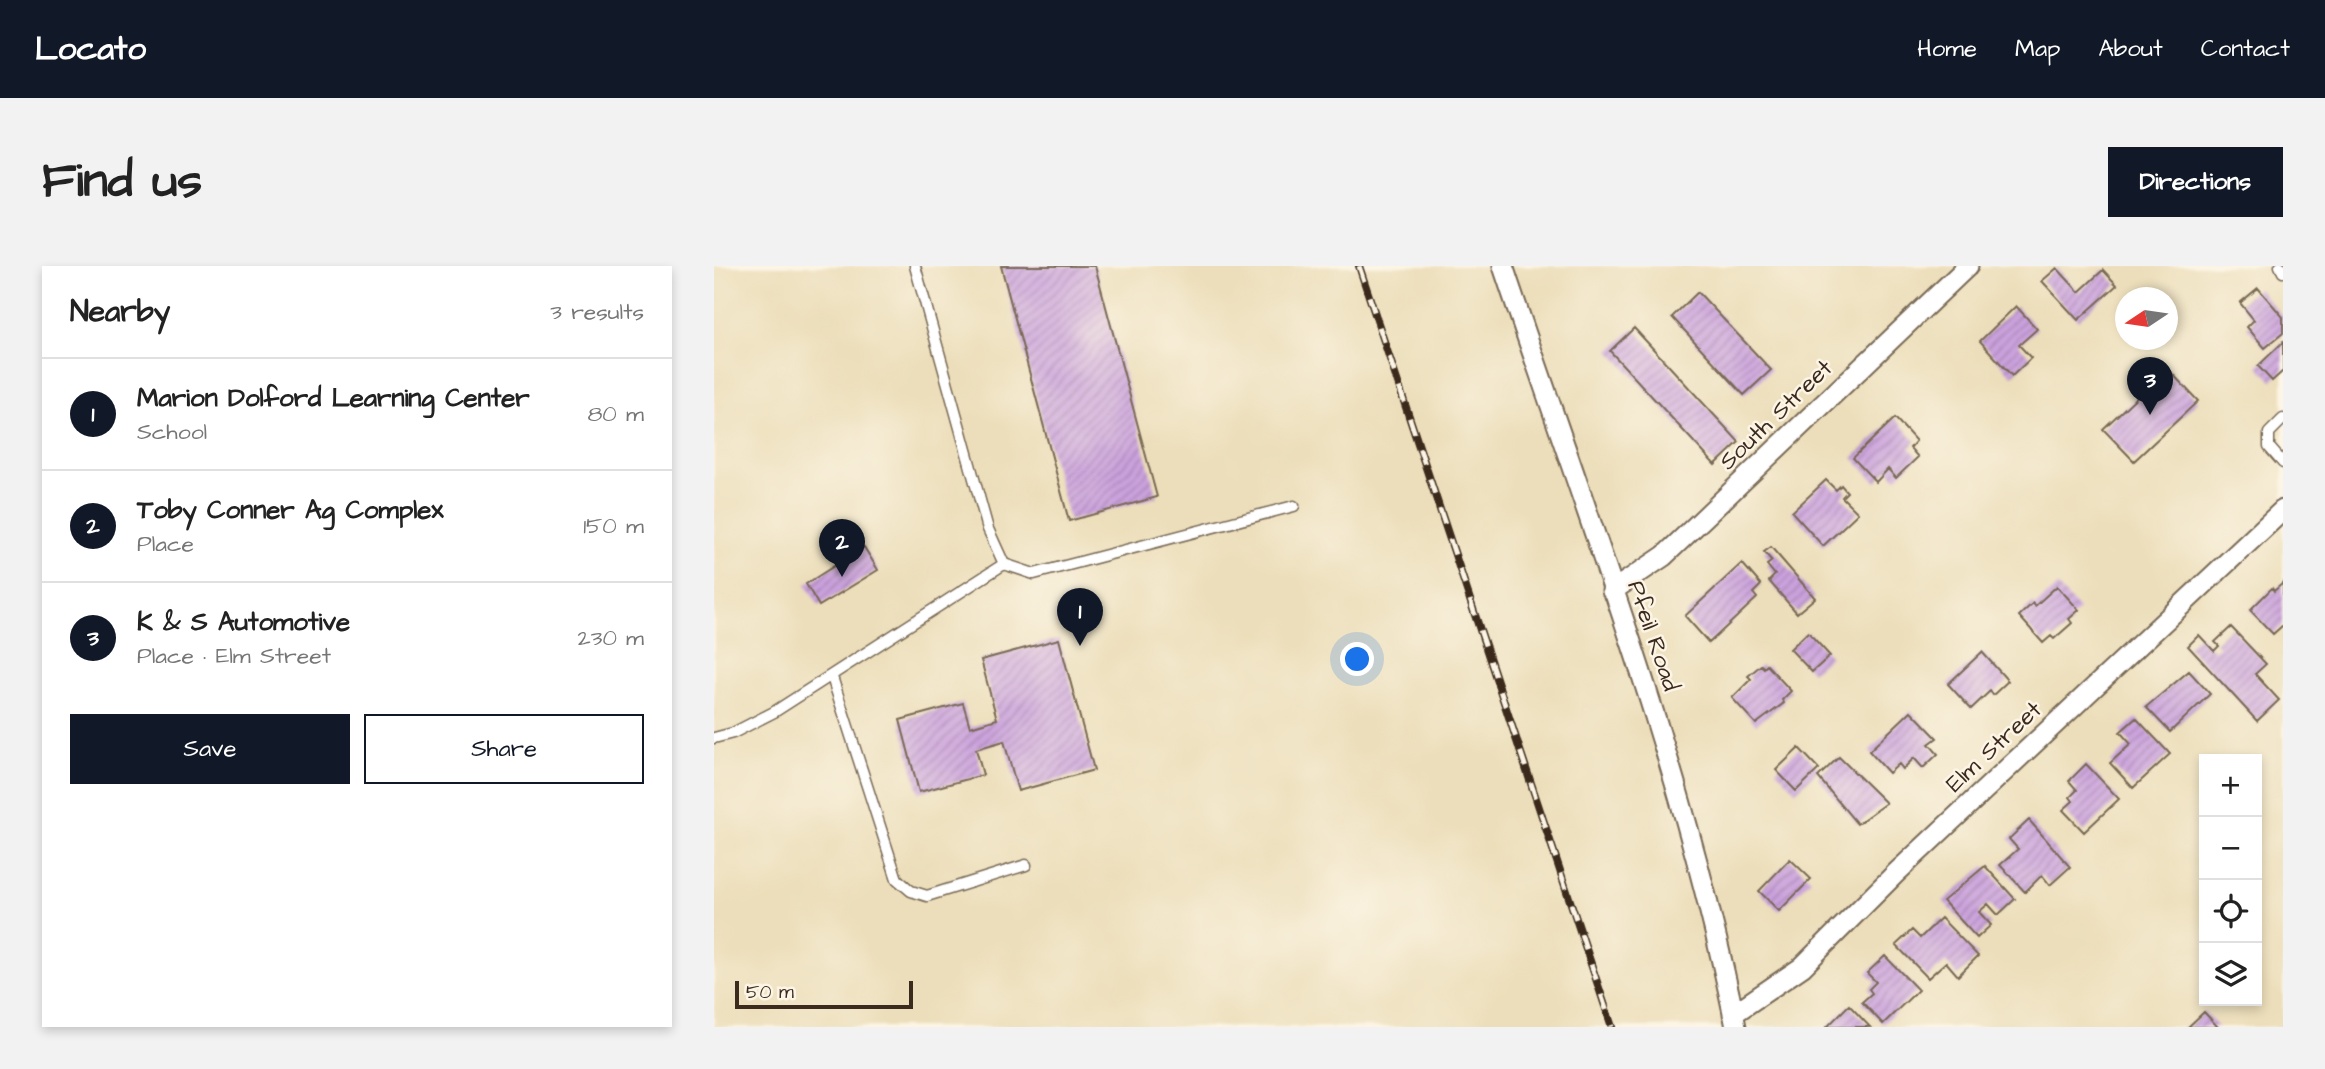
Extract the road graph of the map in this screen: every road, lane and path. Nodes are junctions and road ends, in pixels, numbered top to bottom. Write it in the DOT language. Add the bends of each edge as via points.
graph roads {
  1 [pos="915,266"];
  2 [pos="1503,266"];
  3 [pos="1968,266"];
  4 [pos="2280,266"];
  5 [pos="2283,272"];
  6 [pos="2283,419"];
  7 [pos="2283,463"];
  8 [pos="1294,506"];
  9 [pos="2283,510"];
  10 [pos="1004,564"];
  11 [pos="1612,591"];
  12 [pos="832,677"];
  13 [pos="714,738"];
  14 [pos="1026,865"];
  15 [pos="1734,1020"];
  1 -- 10 [label="lane" via="988,529"];
  2 -- 11 [label="street, Pfeil Road"];
  3 -- 11 [label="street, South Street" via="1664,556"];
  4 -- 5 [label="lane"];
  6 -- 7 [label="lane" via="2269,433 2269,447"];
  8 -- 10 [label="lane" via="1034,574"];
  9 -- 15 [label="street, Elm Street" via="1802,967"];
  10 -- 12 [label="lane"];
  11 -- 15 [label="street, Pfeil Road" via="1656,720"];
  12 -- 13 [label="lane" via="774,712"];
  12 -- 14 [label="lane" via="897,879 911,891 927,896"];
}
